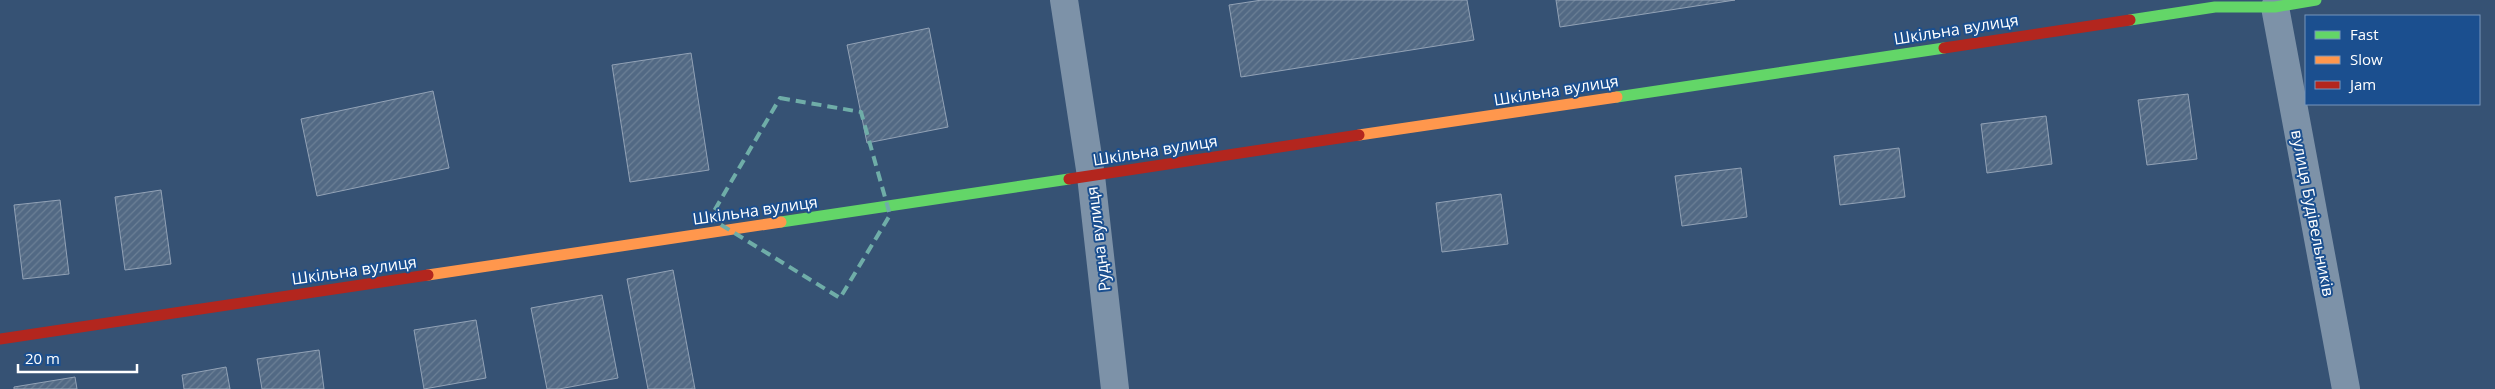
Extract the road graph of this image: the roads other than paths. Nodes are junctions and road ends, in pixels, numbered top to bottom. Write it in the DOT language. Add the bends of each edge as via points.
graph roads {
  1 [pos="1064,0"];
  2 [pos="2316,0"];
  3 [pos="2214,3"];
  4 [pos="2275,6"];
  5 [pos="1091,176"];
  6 [pos="0,339"];
  7 [pos="1115,389"];
  8 [pos="2346,389"];
  1 -- 5 [label="street, Рудна вулиця"];
  2 -- 4 [label="street, Шкільна вулиця"];
  3 -- 4 [label="street, Шкільна вулиця"];
  3 -- 5 [label="street, Шкільна вулиця"];
  4 -- 8 [label="street, вулиця Будівельників"];
  5 -- 6 [label="street, Шкільна вулиця"];
  5 -- 7 [label="street, Рудна вулиця"];
}
